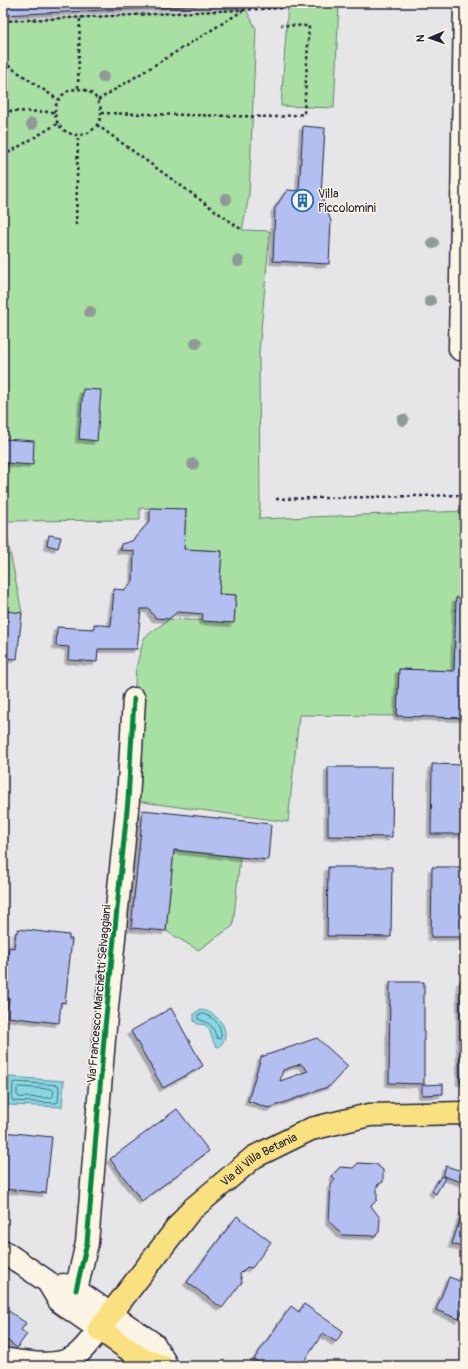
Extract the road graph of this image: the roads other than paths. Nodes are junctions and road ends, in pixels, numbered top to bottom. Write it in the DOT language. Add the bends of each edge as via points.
graph roads {
  1 [pos="465,3"];
  2 [pos="460,349"];
  3 [pos="134,699"];
  4 [pos="465,1113"];
  5 [pos="3,1251"];
  6 [pos="48,1282"];
  7 [pos="76,1290"];
  8 [pos="106,1322"];
  9 [pos="3,1359"];
  10 [pos="162,1366"];
  11 [pos="167,1366"];
  1 -- 2 [label="street"];
  3 -- 7 [label="street, Via Francesco Marchetti Selvaggiani" via="128,800 87,1243"];
  4 -- 8 [label="main road, Via di Villa Betania" via="369,1115 310,1129 254,1157 190,1211"];
  5 -- 6 [label="street"];
  6 -- 7 [label="street" via="70,1286"];
  6 -- 8 [label="street" via="60,1302"];
  7 -- 8 [label="street"];
  8 -- 9 [label="street" via="81,1351 63,1363 52,1365"];
  8 -- 10 [label="main road" via="142,1359"];
  8 -- 11 [label="street" via="154,1344"];
}
